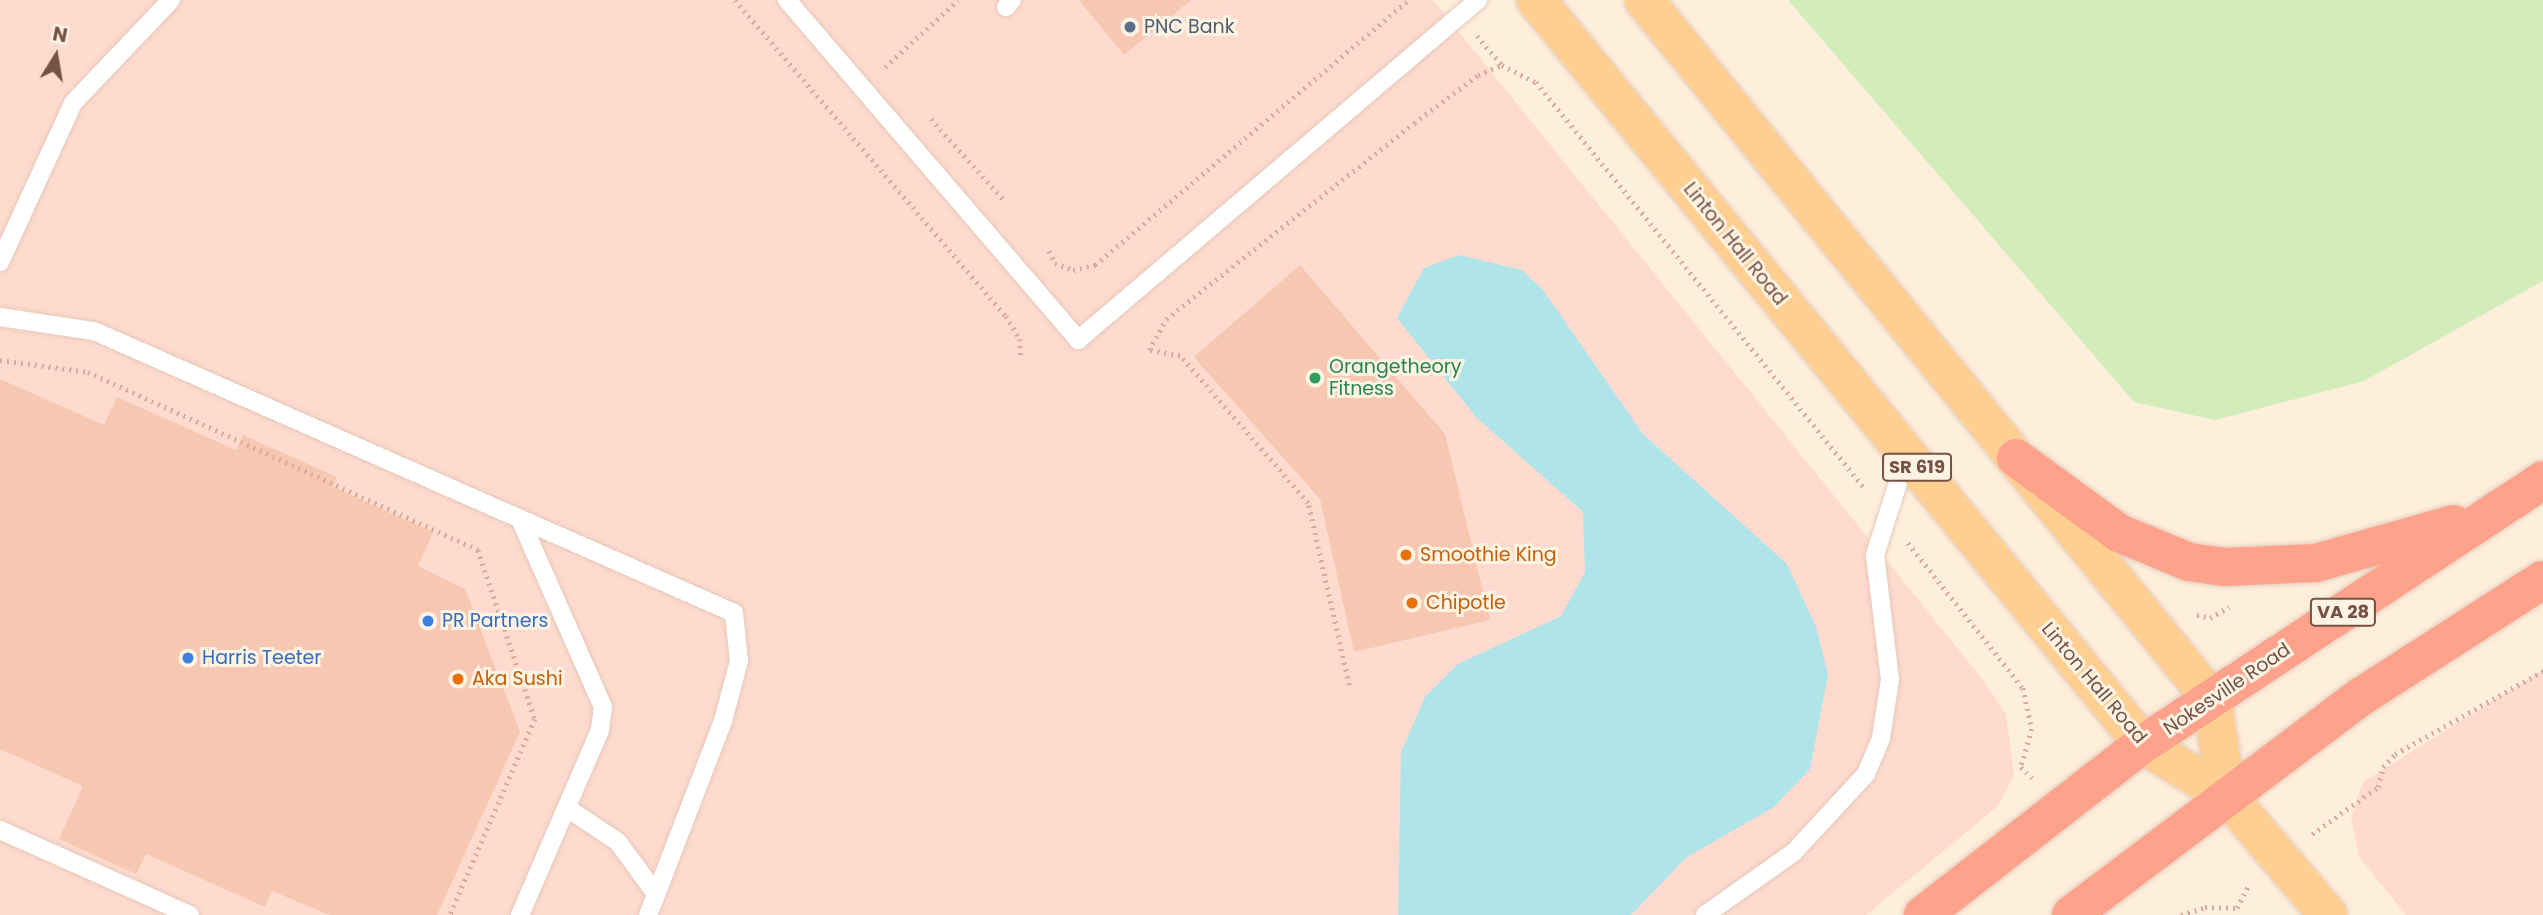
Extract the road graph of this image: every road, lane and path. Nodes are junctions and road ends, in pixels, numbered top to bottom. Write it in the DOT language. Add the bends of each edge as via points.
graph roads {
  1 [pos="171,0"];
  2 [pos="736,0"];
  3 [pos="787,0"];
  4 [pos="958,0"];
  5 [pos="1409,0"];
  6 [pos="1478,0"];
  7 [pos="1536,0"];
  8 [pos="1644,0"];
  9 [pos="885,67"];
  10 [pos="1049,251"];
  11 [pos="0,262"];
  12 [pos="0,317"];
  13 [pos="1021,358"];
  14 [pos="0,360"];
  15 [pos="1907,455"];
  16 [pos="2016,458"];
  17 [pos="2543,480"];
  18 [pos="2493,513"];
  19 [pos="1888,517"];
  20 [pos="520,519"];
  21 [pos="2543,580"];
  22 [pos="2543,671"];
  23 [pos="1349,685"];
  24 [pos="2212,700"];
  25 [pos="2143,744"];
  26 [pos="2371,787"];
  27 [pos="2227,796"];
  28 [pos="2056,807"];
  29 [pos="567,808"];
  30 [pos="0,830"];
  31 [pos="2246,886"];
  32 [pos="656,894"];
  33 [pos="190,915"];
  34 [pos="450,915"];
  35 [pos="520,915"];
  36 [pos="648,915"];
  37 [pos="1705,915"];
  38 [pos="1923,915"];
  39 [pos="2071,915"];
  40 [pos="2181,915"];
  41 [pos="2328,915"];
  1 -- 11 [label="lane" via="73,103"];
  2 -- 13 [label="path" via="1006,316 1020,339"];
  3 -- 6 [label="lane" via="1078,341"];
  4 -- 9 [label="path"];
  5 -- 10 [label="path" via="1095,265 1073,270 1055,263"];
  7 -- 15 [label="main road, Linton Hall Road / SR 619"];
  8 -- 16 [label="main road"];
  12 -- 20 [label="lane" via="93,331"];
  14 -- 34 [label="path" via="88,372 478,550 535,719"];
  15 -- 19 [label="lane"];
  15 -- 25 [label="main road, Linton Hall Road / SR 619"];
  16 -- 18 [label="highway" via="2119,533 2189,562 2224,567 2316,564"];
  16 -- 24 [label="main road"];
  17 -- 18 [label="highway, Nokesville Road / VA 28"];
  18 -- 24 [label="highway, Nokesville Road / VA 28"];
  19 -- 23 [label="path" via="1536,82 1502,65 1478,75 1425,114 1166,319 1149,350 1180,356 1308,503"];
  19 -- 28 [label="path" via="2023,688 2032,729 2021,767"];
  19 -- 37 [label="lane" via="1875,555 1890,680 1881,738 1866,774 1794,852"];
  20 -- 29 [label="lane" via="603,707 600,730"];
  20 -- 32 [label="lane" via="734,613 739,661 723,720"];
  21 -- 27 [label="highway" via="2362,696"];
  22 -- 26 [label="path" via="2395,754 2382,767 2378,787"];
  24 -- 25 [label="highway, Nokesville Road / VA 28"];
  24 -- 27 [label="main road"];
  25 -- 27 [label="main road, Linton Hall Road / SR 619"];
  25 -- 28 [label="highway, Nokesville Road / VA 28"];
  27 -- 39 [label="highway"];
  27 -- 41 [label="main road, SR 619"];
  28 -- 38 [label="highway, Nokesville Road / VA 28"];
  29 -- 32 [label="lane" via="618,842"];
  29 -- 35 [label="lane"];
  30 -- 33 [label="lane"];
  31 -- 40 [label="path" via="2236,908 2205,906"];
  32 -- 36 [label="lane"];
}
